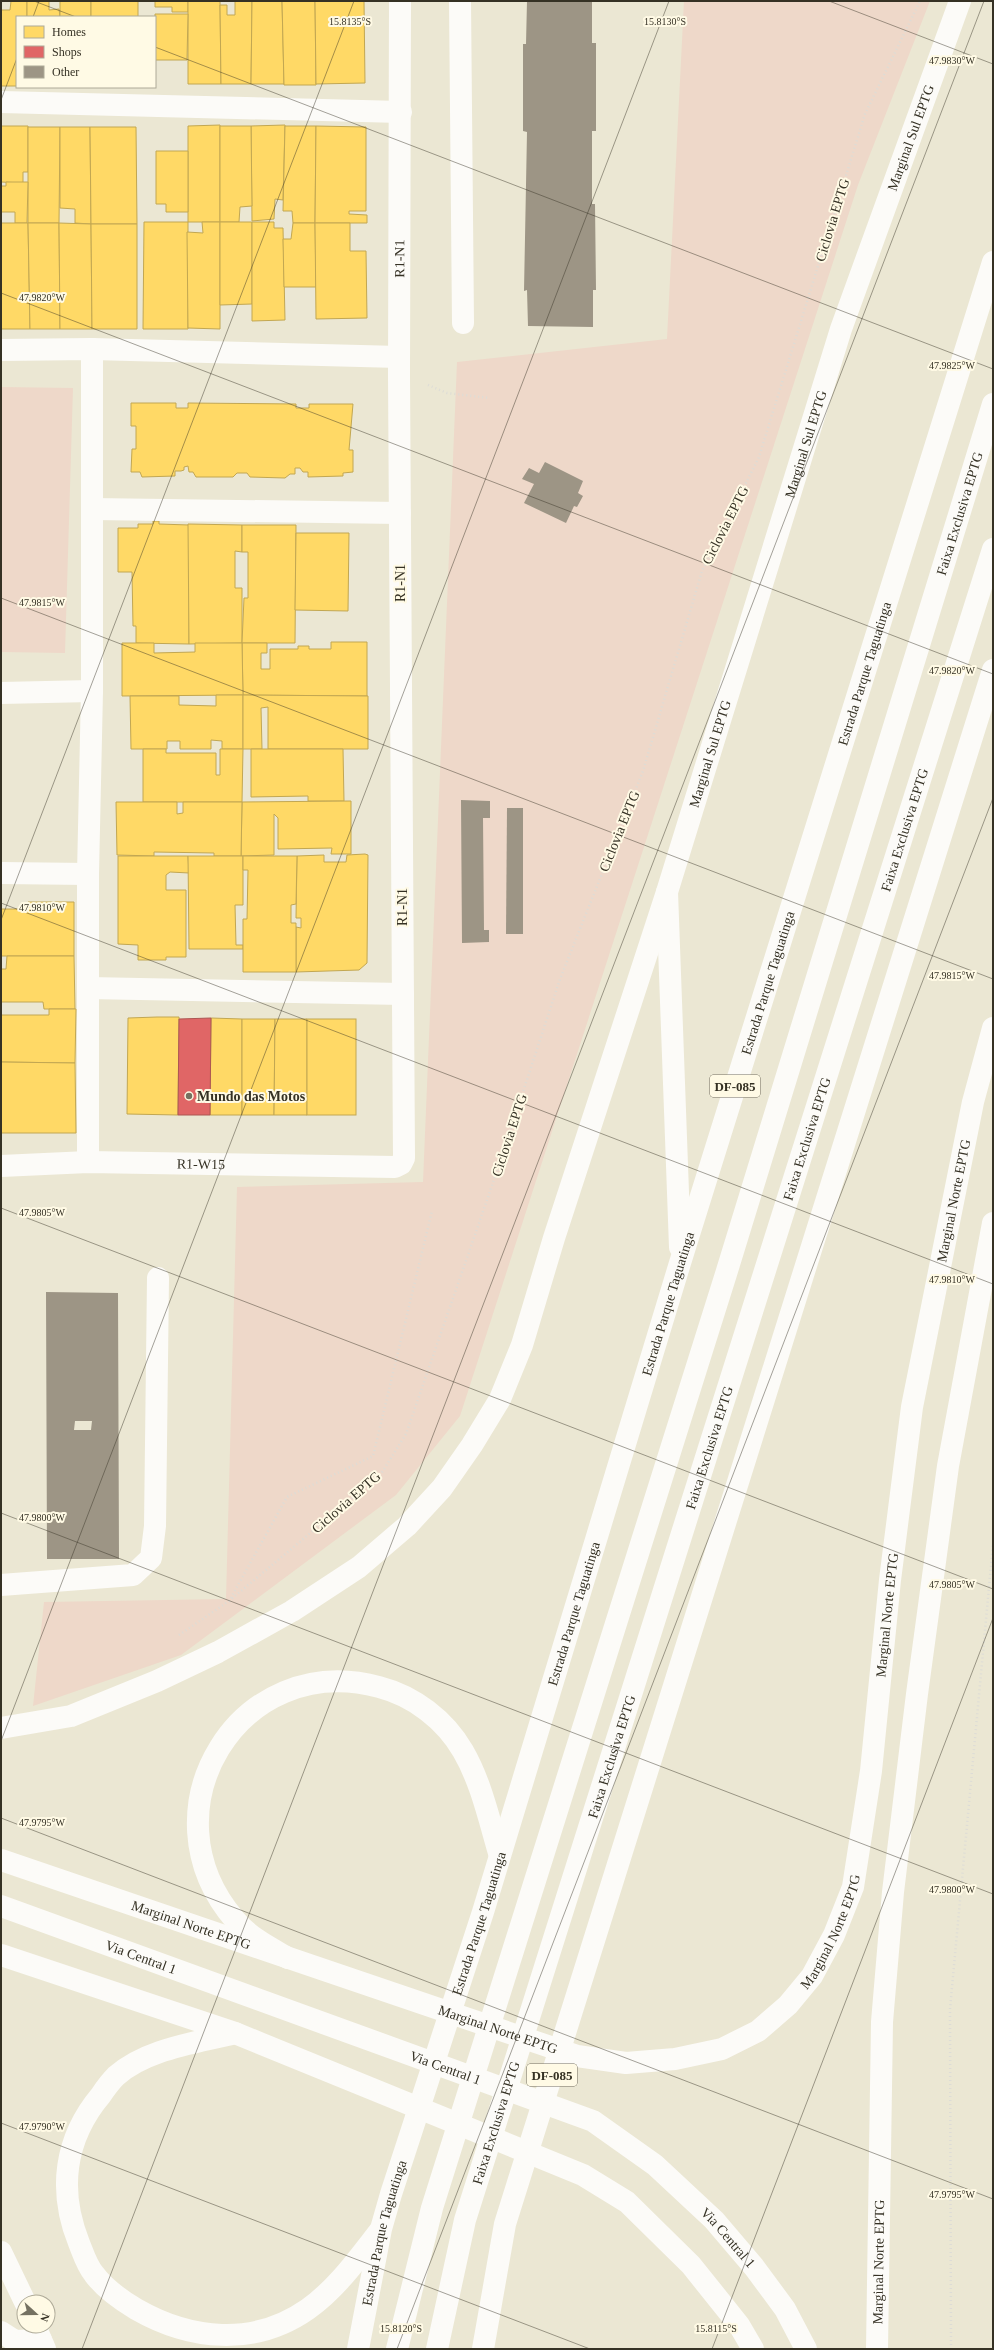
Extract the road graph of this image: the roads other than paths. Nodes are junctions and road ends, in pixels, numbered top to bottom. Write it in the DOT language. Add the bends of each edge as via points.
graph roads {
  1 [pos="400,1"];
  2 [pos="460,1"];
  3 [pos="960,1"];
  4 [pos="1,102"];
  5 [pos="401,112"];
  6 [pos="993,262"];
  7 [pos="462,323"];
  8 [pos="92,349"];
  9 [pos="1,350"];
  10 [pos="399,366"];
  11 [pos="993,404"];
  12 [pos="92,509"];
  13 [pos="400,513"];
  14 [pos="993,549"];
  15 [pos="993,670"];
  16 [pos="92,691"];
  17 [pos="1,692"];
  18 [pos="1,873"];
  19 [pos="88,874"];
  20 [pos="667,892"];
  21 [pos="88,988"];
  22 [pos="403,994"];
  23 [pos="993,1028"];
  24 [pos="88,1162"];
  25 [pos="401,1164"];
  26 [pos="1,1166"];
  27 [pos="993,1223"];
  28 [pos="680,1263"];
  29 [pos="158,1278"];
  30 [pos="1,1585"];
  31 [pos="1,1728"];
  32 [pos="499,1853"];
  33 [pos="1,1860"];
  34 [pos="1,1906"];
  35 [pos="1,1955"];
  36 [pos="288,1958"];
  37 [pos="234,2033"];
  38 [pos="381,2229"];
  39 [pos="1,2252"];
  40 [pos="21,2294"];
  41 [pos="1,2332"];
  42 [pos="40,2338"];
  43 [pos="358,2349"];
  44 [pos="397,2349"];
  45 [pos="437,2349"];
  46 [pos="483,2349"];
  47 [pos="752,2349"];
  48 [pos="806,2349"];
  49 [pos="877,2349"];
  1 -- 5 [label="main road, R1-N1"];
  2 -- 7 [label="main road"];
  3 -- 20 [label="main road, Marginal Sul EPTG" via="841,329"];
  4 -- 5 [label="main road"];
  5 -- 10 [label="main road, R1-N1"];
  6 -- 28 [label="main road, Estrada Parque Taguatinga / DF-085"];
  8 -- 9 [label="main road"];
  8 -- 10 [label="main road"];
  8 -- 12 [label="main road"];
  10 -- 13 [label="main road, R1-N1"];
  11 -- 44 [label="main road, Faixa Exclusiva EPTG" via="726,1274 432,2208"];
  12 -- 13 [label="main road"];
  12 -- 16 [label="main road"];
  13 -- 22 [label="main road, R1-N1"];
  14 -- 45 [label="main road, Faixa Exclusiva EPTG" via="465,2220"];
  15 -- 46 [label="main road, DF-085" via="505,2224"];
  16 -- 17 [label="main road"];
  16 -- 19 [label="main road"];
  18 -- 19 [label="main road"];
  19 -- 21 [label="main road"];
  20 -- 28 [label="main road"];
  20 -- 31 [label="main road, Marginal Sul EPTG" via="554,1238 522,1345 500,1399 442,1488 407,1526 359,1567 292,1611 218,1652 157,1681 71,1716"];
  21 -- 22 [label="main road"];
  21 -- 24 [label="main road"];
  22 -- 25 [label="main road, R1-N1" via="404,1158"];
  23 -- 36 [label="main road, Marginal Norte EPTG" via="973,1102 912,1407 890,1580 871,1771 853,1887 834,1935 812,1976 788,2005 758,2031 722,2049 675,2059 626,2063 577,2056"];
  24 -- 25 [label="main road, R1-W15" via="395,1167"];
  24 -- 26 [label="main road, R1-W15"];
  27 -- 49 [label="main road, Marginal Norte EPTG" via="948,1466 916,1694 893,1892 882,2022"];
  28 -- 32 [label="main road, Estrada Parque Taguatinga / DF-085"];
  29 -- 30 [label="main road" via="155,1526 151,1558 133,1575"];
  32 -- 36 [label="main road" via="476,1780 463,1751 444,1725 420,1704 391,1690 368,1684 328,1680 297,1686 268,1700 242,1719 221,1743 206,1772 198,1803 197,1835 204,1866 221,1902 235,1921 260,1942"];
  32 -- 38 [label="main road, Estrada Parque Taguatinga / DF-085" via="483,1912"];
  33 -- 36 [label="main road, Marginal Norte EPTG"];
  34 -- 48 [label="main road, Via Central 1" via="593,2121 655,2165 714,2220 785,2309"];
  35 -- 37 [label="main road"];
  37 -- 38 [label="main road" via="142,2060 116,2076 79,2126 69,2160 66,2188 71,2222 93,2274 128,2304 156,2320 186,2331 218,2335 249,2333 280,2324 308,2309 354,2264"];
  37 -- 47 [label="main road" via="582,2176 627,2202 691,2265 739,2324"];
  38 -- 43 [label="main road, Estrada Parque Taguatinga / DF-085"];
  39 -- 40 [label="main road"];
  41 -- 42 [label="main road" via="15,2341"];
}
